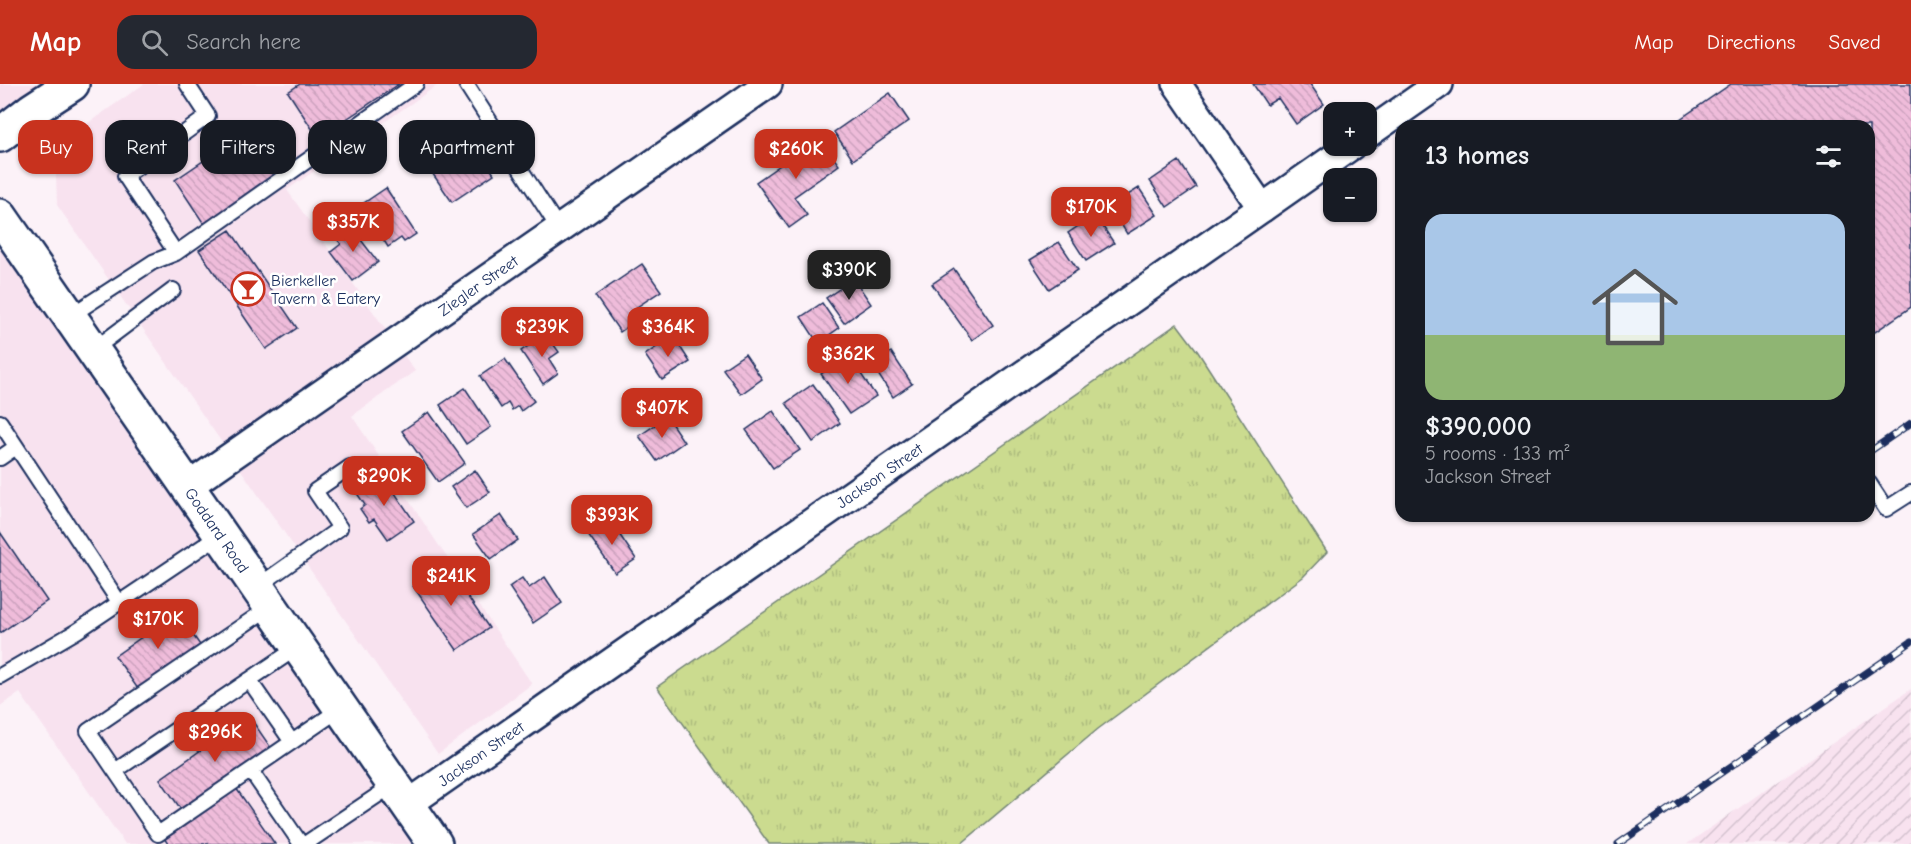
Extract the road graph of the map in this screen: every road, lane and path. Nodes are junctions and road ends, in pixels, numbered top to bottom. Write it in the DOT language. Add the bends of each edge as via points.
graph roads {
  1 [pos="187,84"];
  2 [pos="416,84"];
  3 [pos="466,84"];
  4 [pos="768,84"];
  5 [pos="1177,84"];
  6 [pos="1439,84"];
  7 [pos="53,89"];
  8 [pos="1377,127"];
  9 [pos="0,135"];
  10 [pos="1337,156"];
  11 [pos="1262,208"];
  12 [pos="0,216"];
  13 [pos="559,229"];
  14 [pos="176,253"];
  15 [pos="173,290"];
  16 [pos="70,316"];
  17 [pos="93,350"];
  18 [pos="0,422"];
  19 [pos="16,447"];
  20 [pos="0,458"];
  21 [pos="350,467"];
  22 [pos="187,487"];
  23 [pos="1875,492"];
  24 [pos="1911,493"];
  25 [pos="220,535"];
  26 [pos="263,597"];
  27 [pos="119,602"];
  28 [pos="298,648"];
  29 [pos="0,676"];
  30 [pos="249,680"];
  31 [pos="340,709"];
  32 [pos="292,742"];
  33 [pos="115,771"];
  34 [pos="251,771"];
  35 [pos="400,795"];
  36 [pos="303,844"];
  37 [pos="435,844"];
  1 -- 14 [label="lane" via="208,116 125,176"];
  2 -- 14 [label="lane"];
  3 -- 13 [label="lane"];
  4 -- 13 [label="street, Ziegler Street"];
  5 -- 11 [label="street"];
  6 -- 8 [label="street"];
  7 -- 9 [label="main road"];
  10 -- 11 [label="street, Jackson Street"];
  11 -- 35 [label="street, Jackson Street"];
  12 -- 16 [label="main road, Goddard Road"];
  13 -- 22 [label="street, Ziegler Street"];
  14 -- 16 [label="lane" via="153,262"];
  15 -- 17 [label="lane"];
  16 -- 17 [label="main road, Goddard Road"];
  17 -- 22 [label="main road, Goddard Road"];
  18 -- 19 [label="lane"];
  19 -- 20 [label="lane"];
  19 -- 27 [label="lane"];
  21 -- 26 [label="lane" via="315,491 340,528"];
  22 -- 25 [label="main road, Goddard Road"];
  23 -- 24 [label="lane" via="1886,509"];
  25 -- 26 [label="main road, Goddard Road"];
  25 -- 27 [label="lane"];
  26 -- 28 [label="main road, Goddard Road"];
  26 -- 33 [label="lane" via="88,731"];
  27 -- 29 [label="lane"];
  28 -- 30 [label="lane"];
  28 -- 31 [label="main road, Goddard Road"];
  30 -- 32 [label="lane"];
  30 -- 33 [label="lane"];
  31 -- 32 [label="lane"];
  31 -- 35 [label="main road, Goddard Road"];
  32 -- 34 [label="lane"];
  33 -- 34 [label="lane" via="158,834"];
  34 -- 36 [label="lane"];
  35 -- 36 [label="lane"];
  35 -- 37 [label="main road, Goddard Road"];
}
